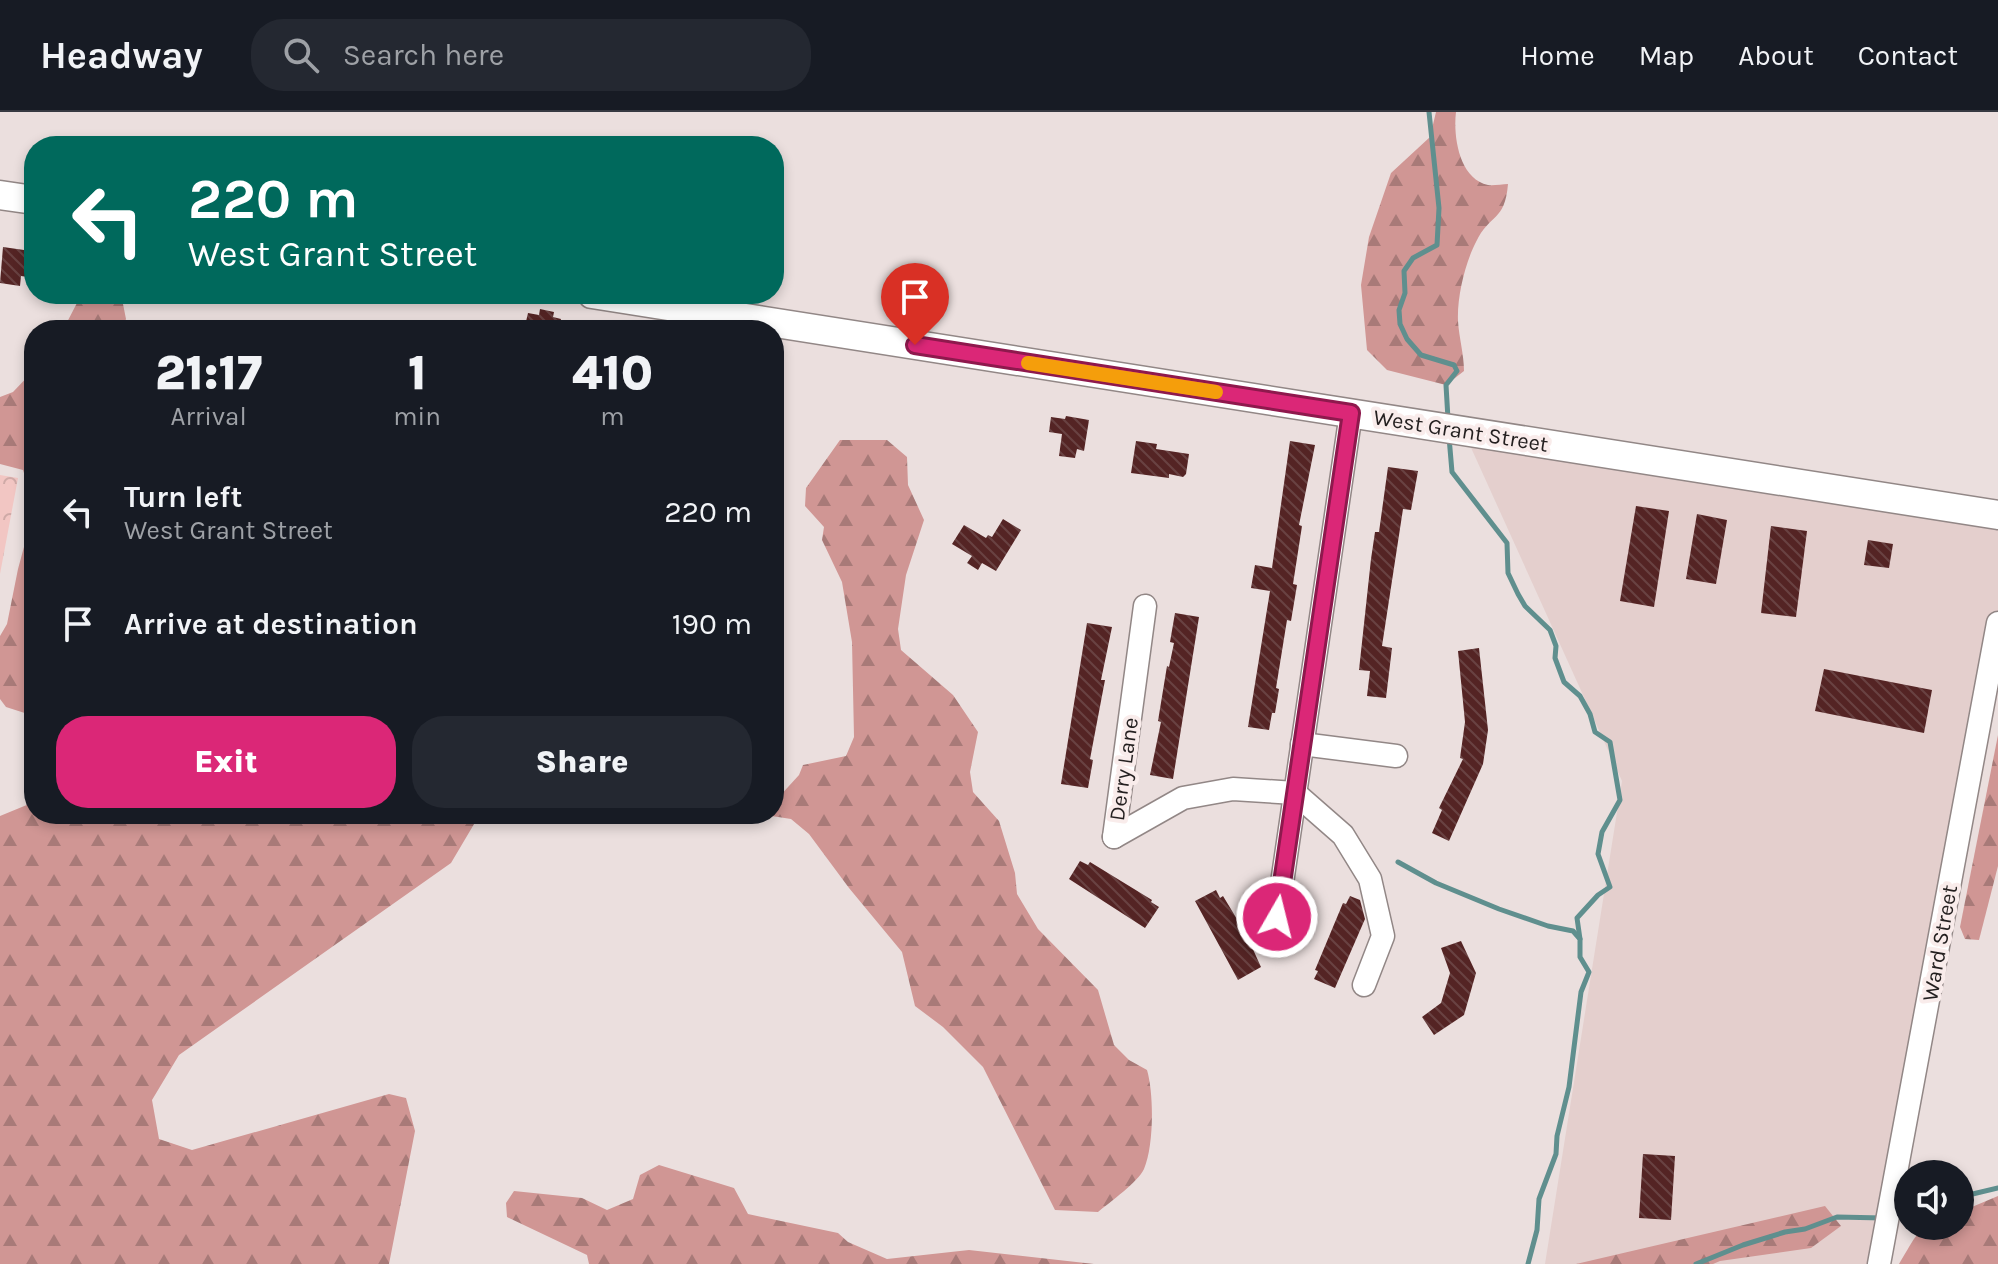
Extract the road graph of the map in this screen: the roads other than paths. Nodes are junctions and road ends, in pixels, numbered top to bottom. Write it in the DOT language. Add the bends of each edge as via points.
graph roads {
  1 [pos="0,195"];
  2 [pos="24,199"];
  3 [pos="656,304"];
  4 [pos="758,320"];
  5 [pos="784,324"];
  6 [pos="1351,413"];
  7 [pos="1998,515"];
  8 [pos="1145,606"];
  9 [pos="1998,623"];
  10 [pos="1302,744"];
  11 [pos="1396,756"];
  12 [pos="1295,793"];
  13 [pos="1277,917"];
  14 [pos="1364,985"];
  15 [pos="1879,1264"];
  1 -- 2 [label="main road"];
  3 -- 4 [label="main road, West Grant Street"];
  5 -- 6 [label="main road, West Grant Street"];
  6 -- 7 [label="main road, West Grant Street"];
  6 -- 10 [label="street"];
  8 -- 12 [label="street, Derry Lane" via="1114,837 1183,798 1233,789"];
  9 -- 15 [label="street, Ward Street"];
  10 -- 11 [label="street"];
  10 -- 12 [label="street"];
  12 -- 13 [label="street"];
  12 -- 14 [label="street" via="1343,835 1370,879 1383,936"];
}
